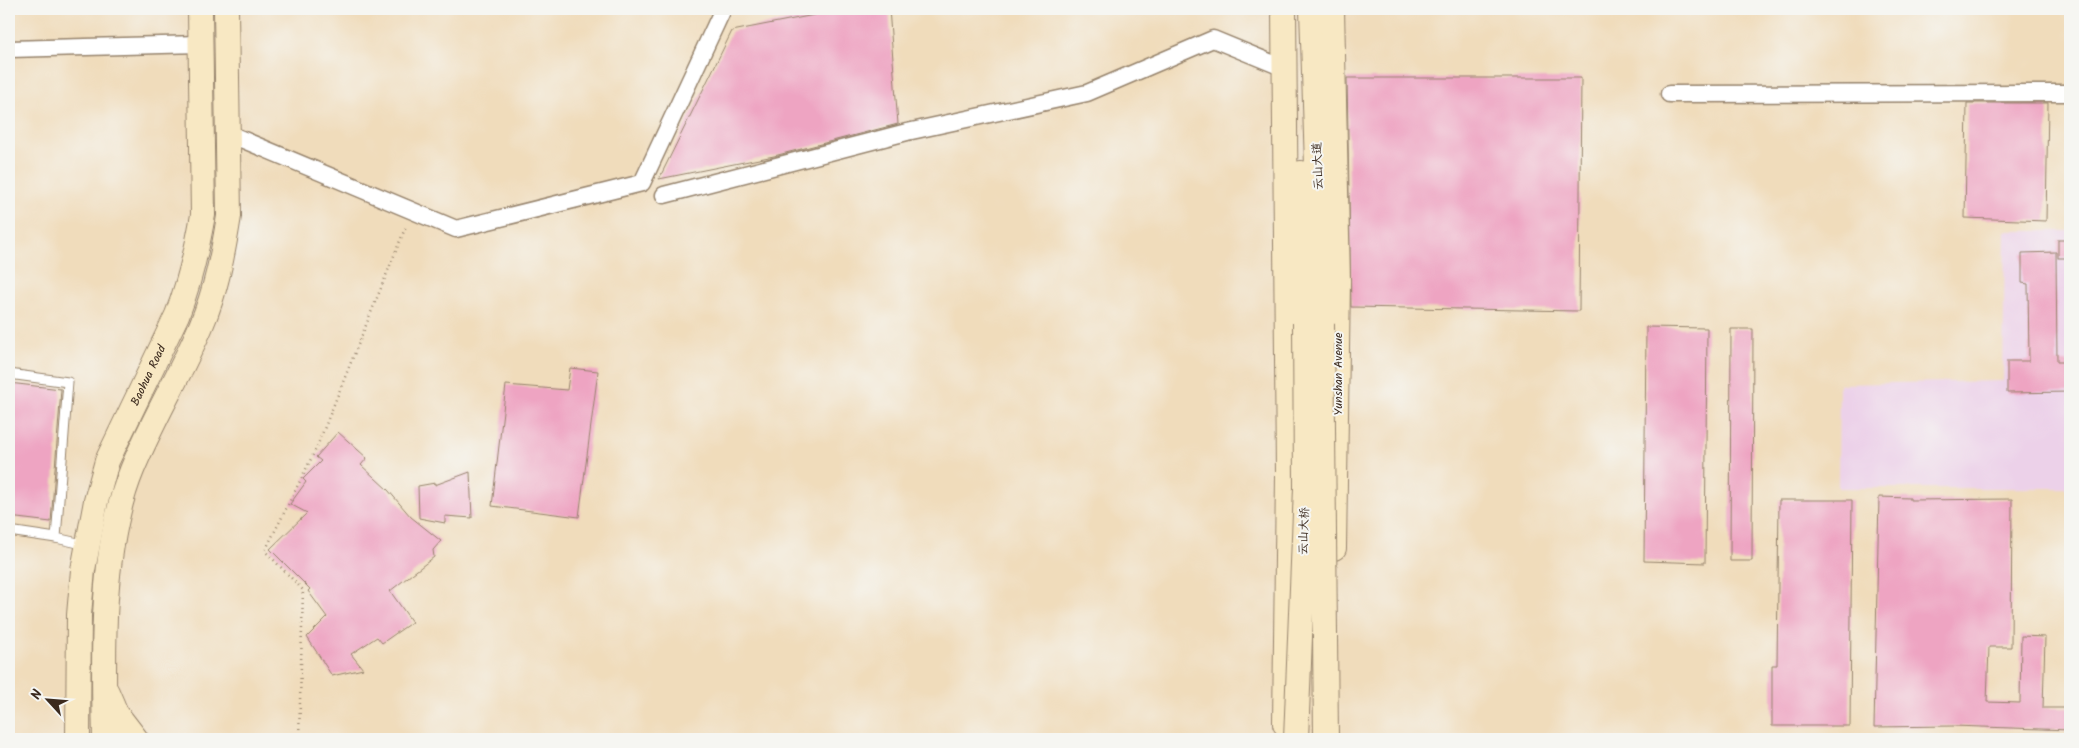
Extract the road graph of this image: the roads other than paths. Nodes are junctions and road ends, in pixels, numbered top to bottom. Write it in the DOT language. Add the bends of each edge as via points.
graph roads {
  1 [pos="200,9"];
  2 [pos="226,9"];
  3 [pos="723,9"];
  4 [pos="1284,9"];
  5 [pos="1295,9"];
  6 [pos="1312,9"];
  7 [pos="1332,9"];
  8 [pos="200,44"];
  9 [pos="9,49"];
  10 [pos="1284,68"];
  11 [pos="2070,92"];
  12 [pos="1669,94"];
  13 [pos="227,133"];
  14 [pos="664,195"];
  15 [pos="1314,324"];
  16 [pos="9,374"];
  17 [pos="9,531"];
  18 [pos="56,538"];
  19 [pos="87,545"];
  20 [pos="1287,644"];
  21 [pos="104,688"];
  22 [pos="78,739"];
  23 [pos="105,739"];
  24 [pos="136,739"];
  25 [pos="1285,739"];
  26 [pos="1298,739"];
  27 [pos="1326,739"];
  1 -- 8 [label="main road, Baohua Road"];
  2 -- 13 [label="main road, Baohua Road"];
  3 -- 13 [label="street" via="642,183 456,229"];
  4 -- 10 [label="main road"];
  5 -- 15 [label="main road, 云山大道"];
  6 -- 15 [label="main road, 云山大道"];
  7 -- 27 [label="main road, Yunshan Avenue" via="1338,281 1337,438"];
  8 -- 9 [label="street"];
  8 -- 19 [label="main road, Baohua Road" via="203,215 195,259 177,315 108,461"];
  10 -- 14 [label="street" via="1213,39 1086,93 907,132"];
  10 -- 20 [label="main road"];
  11 -- 12 [label="street"];
  13 -- 21 [label="main road, Baohua Road" via="229,216 211,299 132,471 121,507 109,574"];
  15 -- 26 [label="main road, 云山大桥, bridge"];
  15 -- 27 [label="main road, 云山大桥, bridge"];
  16 -- 18 [label="lane" via="68,382"];
  17 -- 18 [label="lane"];
  18 -- 19 [label="lane"];
  19 -- 22 [label="main road, Baohua Road" via="79,615"];
  20 -- 25 [label="main road"];
  20 -- 26 [label="main road"];
  21 -- 23 [label="main road, Baohua Road"];
  21 -- 24 [label="main road" via="116,713"];
}
